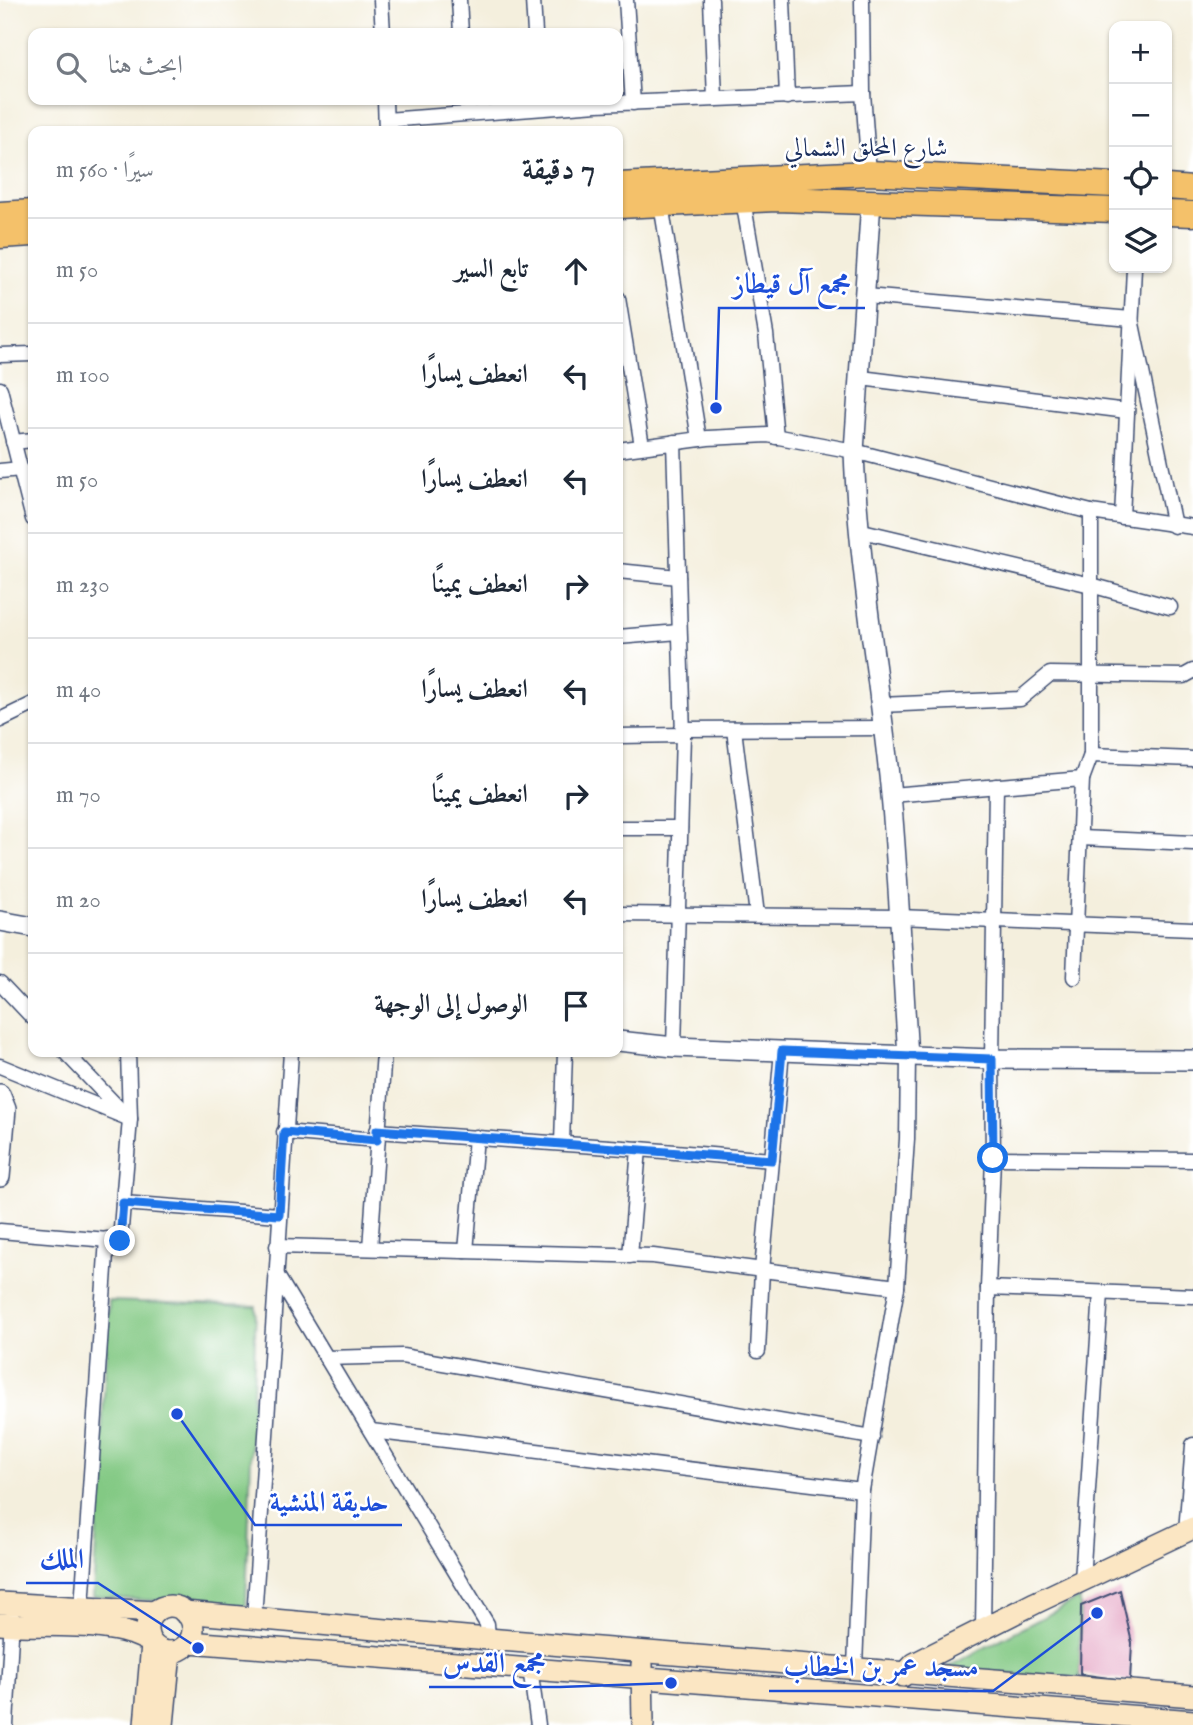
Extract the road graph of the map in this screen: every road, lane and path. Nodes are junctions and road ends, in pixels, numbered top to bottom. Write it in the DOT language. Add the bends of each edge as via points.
graph roads {
  1 [pos="382,0"];
  2 [pos="459,0"];
  3 [pos="533,0"];
  4 [pos="625,0"];
  5 [pos="711,0"];
  6 [pos="783,0"];
  7 [pos="862,0"];
  8 [pos="383,28"];
  9 [pos="461,28"];
  10 [pos="535,28"];
  11 [pos="863,93"];
  12 [pos="787,97"];
  13 [pos="715,99"];
  14 [pos="623,103"];
  15 [pos="633,103"];
  16 [pos="386,105"];
  17 [pos="514,105"];
  18 [pos="463,107"];
  19 [pos="386,126"];
  20 [pos="870,174"];
  21 [pos="623,185"];
  22 [pos="1109,185"];
  23 [pos="1172,187"];
  24 [pos="1193,189"];
  25 [pos="743,200"];
  26 [pos="870,201"];
  27 [pos="661,204"];
  28 [pos="623,206"];
  29 [pos="1109,210"];
  30 [pos="28,212"];
  31 [pos="1172,213"];
  32 [pos="0,214"];
  33 [pos="1193,214"];
  34 [pos="28,234"];
  35 [pos="0,236"];
  36 [pos="1134,273"];
  37 [pos="866,296"];
  38 [pos="1130,319"];
  39 [pos="623,329"];
  40 [pos="28,354"];
  41 [pos="0,355"];
  42 [pos="861,378"];
  43 [pos="1,398"];
  44 [pos="1127,411"];
  45 [pos="776,437"];
  46 [pos="699,439"];
  47 [pos="28,440"];
  48 [pos="13,442"];
  49 [pos="674,442"];
  50 [pos="642,446"];
  51 [pos="623,449"];
  52 [pos="854,451"];
  53 [pos="20,469"];
  54 [pos="0,471"];
  55 [pos="28,500"];
  56 [pos="1091,512"];
  57 [pos="1122,517"];
  58 [pos="1174,526"];
  59 [pos="1193,527"];
  60 [pos="858,530"];
  61 [pos="623,572"];
  62 [pos="678,577"];
  63 [pos="1091,585"];
  64 [pos="1170,607"];
  65 [pos="679,632"];
  66 [pos="623,637"];
  67 [pos="1193,671"];
  68 [pos="1091,673"];
  69 [pos="880,705"];
  70 [pos="28,706"];
  71 [pos="0,720"];
  72 [pos="883,728"];
  73 [pos="734,729"];
  74 [pos="682,732"];
  75 [pos="623,736"];
  76 [pos="1091,755"];
  77 [pos="1193,759"];
  78 [pos="1082,779"];
  79 [pos="996,786"];
  80 [pos="891,795"];
  81 [pos="623,828"];
  82 [pos="680,828"];
  83 [pos="1080,838"];
  84 [pos="1193,844"];
  85 [pos="623,914"];
  86 [pos="678,914"];
  87 [pos="757,915"];
  88 [pos="899,918"];
  89 [pos="0,921"];
  90 [pos="993,921"];
  91 [pos="1076,924"];
  92 [pos="28,927"];
  93 [pos="1193,929"];
  94 [pos="1074,977"];
  95 [pos="0,983"];
  96 [pos="28,1013"];
  97 [pos="623,1042"];
  98 [pos="674,1047"];
  99 [pos="782,1051"];
  100 [pos="908,1056"];
  101 [pos="70,1057"];
  102 [pos="128,1057"];
  103 [pos="291,1057"];
  104 [pos="384,1057"];
  105 [pos="565,1057"];
  106 [pos="992,1059"];
  107 [pos="1193,1060"];
  108 [pos="0,1066"];
  109 [pos="0,1094"];
  110 [pos="130,1119"];
  111 [pos="284,1132"];
  112 [pos="377,1135"];
  113 [pos="476,1137"];
  114 [pos="562,1143"];
  115 [pos="639,1149"];
  116 [pos="993,1158"];
  117 [pos="772,1160"];
  118 [pos="1193,1160"];
  119 [pos="0,1177"];
  120 [pos="123,1203"];
  121 [pos="279,1215"];
  122 [pos="0,1231"];
  123 [pos="107,1239"];
  124 [pos="277,1246"];
  125 [pos="370,1248"];
  126 [pos="466,1251"];
  127 [pos="630,1256"];
  128 [pos="762,1270"];
  129 [pos="276,1274"];
  130 [pos="897,1287"];
  131 [pos="988,1288"];
  132 [pos="1101,1293"];
  133 [pos="1193,1296"];
  134 [pos="758,1350"];
  135 [pos="326,1358"];
  136 [pos="370,1431"];
  137 [pos="872,1437"];
  138 [pos="1193,1445"];
  139 [pos="862,1490"];
  140 [pos="1189,1529"];
  141 [pos="1082,1580"];
  142 [pos="6,1603"];
  143 [pos="82,1607"];
  144 [pos="155,1612"];
  145 [pos="184,1612"];
  146 [pos="254,1619"];
  147 [pos="6,1625"];
  148 [pos="983,1629"];
  149 [pos="488,1639"];
  150 [pos="165,1645"];
  151 [pos="642,1650"];
  152 [pos="855,1667"];
  153 [pos="530,1668"];
  154 [pos="907,1671"];
  155 [pos="642,1676"];
  156 [pos="4,1689"];
  157 [pos="885,1696"];
  158 [pos="1193,1696"];
  159 [pos="1045,1717"];
  160 [pos="1193,1722"];
  161 [pos="6,1725"];
  162 [pos="160,1725"];
  163 [pos="538,1725"];
  164 [pos="643,1725"];
  1 -- 8 [label="street"];
  2 -- 9 [label="street"];
  3 -- 10 [label="street"];
  4 -- 15 [label="street"];
  5 -- 13 [label="street"];
  6 -- 12 [label="street"];
  7 -- 11 [label="street"];
  11 -- 12 [label="street"];
  11 -- 20 [label="street"];
  12 -- 13 [label="street"];
  13 -- 15 [label="street"];
  14 -- 15 [label="street"];
  16 -- 19 [label="street"];
  17 -- 18 [label="street"];
  18 -- 19 [label="street"];
  20 -- 21 [label="highway, شارع المحلق الشمالي"];
  20 -- 22 [label="highway, شارع المحلق الشمالي"];
  20 -- 26 [label="highway" via="890,187"];
  20 -- 26 [label="highway" via="850,183 849,190"];
  23 -- 24 [label="highway"];
  25 -- 26 [label="highway, شارع المحلق الشمالي"];
  25 -- 27 [label="highway, شارع المحلق الشمالي"];
  25 -- 45 [label="street" via="766,334"];
  26 -- 29 [label="highway, شارع المحلق الشمالي"];
  26 -- 37 [label="street"];
  27 -- 28 [label="highway, شارع المحلق الشمالي"];
  27 -- 46 [label="street"];
  30 -- 32 [label="highway"];
  31 -- 33 [label="highway"];
  34 -- 35 [label="highway"];
  36 -- 38 [label="street"];
  37 -- 38 [label="street"];
  37 -- 42 [label="street"];
  38 -- 44 [label="street"];
  38 -- 58 [label="street"];
  39 -- 50 [label="street"];
  40 -- 41 [label="street"];
  42 -- 44 [label="street"];
  42 -- 52 [label="street"];
  43 -- 48 [label="street"];
  44 -- 57 [label="street"];
  45 -- 46 [label="street"];
  45 -- 52 [label="street"];
  46 -- 49 [label="street"];
  47 -- 48 [label="street"];
  48 -- 53 [label="street"];
  49 -- 50 [label="street"];
  49 -- 62 [label="street"];
  50 -- 51 [label="street"];
  52 -- 56 [label="street"];
  52 -- 60 [label="street"];
  53 -- 54 [label="street"];
  53 -- 55 [label="street"];
  56 -- 57 [label="street"];
  56 -- 63 [label="street"];
  57 -- 58 [label="street"];
  58 -- 59 [label="street"];
  60 -- 63 [label="street"];
  60 -- 69 [label="street"];
  61 -- 62 [label="street"];
  62 -- 65 [label="street"];
  63 -- 64 [label="street"];
  63 -- 68 [label="street"];
  65 -- 66 [label="street"];
  65 -- 74 [label="street"];
  67 -- 68 [label="street" via="1184,676"];
  68 -- 69 [label="street" via="1051,674 1020,699"];
  68 -- 76 [label="street"];
  69 -- 72 [label="street"];
  70 -- 71 [label="street"];
  72 -- 73 [label="street"];
  72 -- 80 [label="street"];
  73 -- 74 [label="street"];
  73 -- 87 [label="street"];
  74 -- 75 [label="street"];
  74 -- 82 [label="street"];
  76 -- 77 [label="street"];
  76 -- 78 [label="street"];
  78 -- 79 [label="street"];
  78 -- 83 [label="street"];
  79 -- 80 [label="street"];
  79 -- 90 [label="street"];
  80 -- 88 [label="street"];
  81 -- 82 [label="street"];
  82 -- 86 [label="street"];
  83 -- 84 [label="street"];
  83 -- 91 [label="street"];
  85 -- 86 [label="street"];
  86 -- 87 [label="street"];
  86 -- 98 [label="street"];
  87 -- 88 [label="street"];
  88 -- 90 [label="street"];
  88 -- 100 [label="street"];
  89 -- 92 [label="street"];
  90 -- 91 [label="street"];
  90 -- 106 [label="street"];
  91 -- 93 [label="street"];
  91 -- 94 [label="street"];
  95 -- 96 [label="street"];
  97 -- 98 [label="street"];
  98 -- 99 [label="street"];
  99 -- 100 [label="street"];
  99 -- 117 [label="street"];
  100 -- 106 [label="street"];
  100 -- 130 [label="street"];
  101 -- 110 [label="street"];
  102 -- 110 [label="street"];
  103 -- 111 [label="street"];
  104 -- 112 [label="street"];
  105 -- 114 [label="street"];
  106 -- 107 [label="street"];
  106 -- 116 [label="street"];
  108 -- 110 [label="street"];
  109 -- 119 [label="street" via="6,1109"];
  110 -- 120 [label="street"];
  111 -- 112 [label="street"];
  111 -- 121 [label="street"];
  112 -- 113 [label="street"];
  112 -- 125 [label="street"];
  113 -- 114 [label="street"];
  113 -- 126 [label="street"];
  114 -- 115 [label="street"];
  115 -- 117 [label="street"];
  115 -- 127 [label="street"];
  116 -- 118 [label="street"];
  116 -- 131 [label="street"];
  117 -- 128 [label="street"];
  120 -- 121 [label="street"];
  120 -- 123 [label="street" via="120,1241"];
  121 -- 124 [label="street"];
  122 -- 123 [label="street"];
  123 -- 143 [label="street"];
  124 -- 125 [label="street"];
  124 -- 129 [label="street"];
  125 -- 126 [label="street"];
  126 -- 127 [label="street"];
  127 -- 128 [label="street"];
  128 -- 130 [label="street"];
  128 -- 134 [label="street"];
  129 -- 135 [label="street"];
  129 -- 146 [label="street"];
  130 -- 137 [label="street"];
  131 -- 132 [label="street"];
  131 -- 148 [label="street"];
  132 -- 133 [label="street"];
  132 -- 141 [label="street"];
  135 -- 136 [label="street"];
  135 -- 137 [label="street" via="402,1356"];
  136 -- 139 [label="street"];
  136 -- 149 [label="street" via="487,1623"];
  137 -- 139 [label="street"];
  138 -- 140 [label="street"];
  139 -- 152 [label="street"];
  140 -- 141 [label="main road"];
  141 -- 148 [label="main road"];
  142 -- 143 [label="main road"];
  142 -- 147 [label="street"];
  143 -- 144 [label="main road"];
  144 -- 145 [label="main road" via="169,1606"];
  144 -- 150 [label="main road" via="147,1623 147,1635"];
  145 -- 146 [label="main road"];
  145 -- 150 [label="main road" via="193,1630"];
  146 -- 149 [label="main road"];
  147 -- 150 [label="main road" via="117,1629"];
  147 -- 156 [label="street"];
  148 -- 154 [label="main road"];
  149 -- 151 [label="main road"];
  150 -- 153 [label="main road"];
  150 -- 162 [label="main road"];
  151 -- 152 [label="main road"];
  151 -- 155 [label="main road"];
  152 -- 154 [label="main road"];
  153 -- 155 [label="main road"];
  153 -- 163 [label="street"];
  154 -- 157 [label="main road"];
  154 -- 158 [label="main road"];
  155 -- 157 [label="main road"];
  155 -- 164 [label="main road"];
  156 -- 161 [label="street"];
  157 -- 159 [label="main road"];
  159 -- 160 [label="main road"];
}
